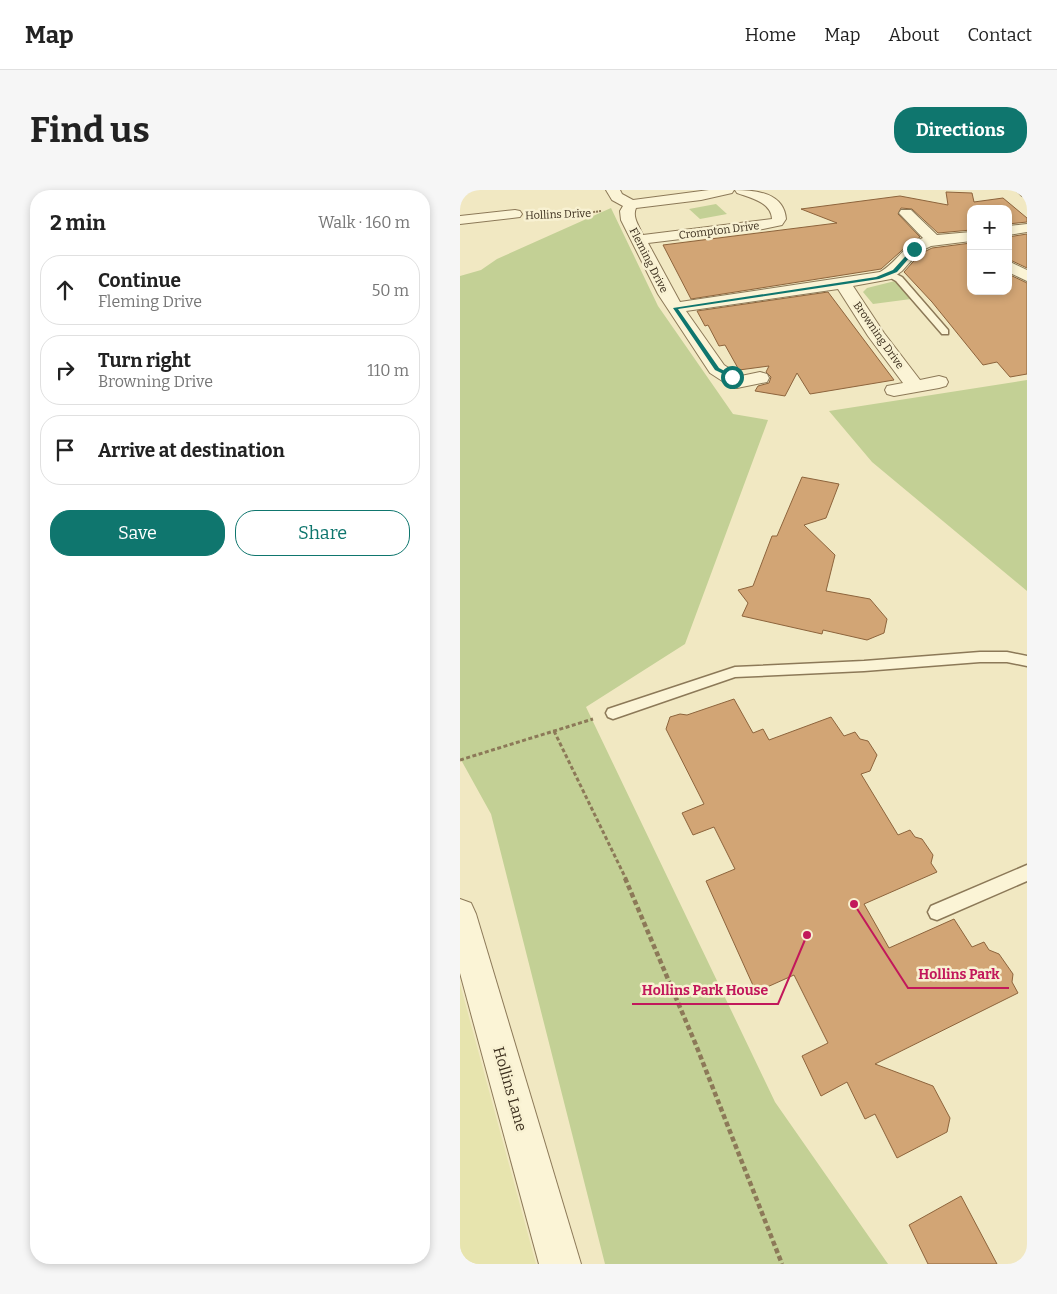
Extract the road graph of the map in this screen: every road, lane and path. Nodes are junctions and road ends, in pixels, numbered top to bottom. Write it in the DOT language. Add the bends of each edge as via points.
graph roads {
  1 [pos="613,190"];
  2 [pos="727,190"];
  3 [pos="742,190"];
  4 [pos="1023,190"];
  5 [pos="1027,193"];
  6 [pos="629,208"];
  7 [pos="906,213"];
  8 [pos="507,218"];
  9 [pos="460,220"];
  10 [pos="1027,228"];
  11 [pos="1012,230"];
  12 [pos="967,238"];
  13 [pos="638,240"];
  14 [pos="934,241"];
  15 [pos="1012,268"];
  16 [pos="890,274"];
  17 [pos="1027,276"];
  18 [pos="843,283"];
  19 [pos="675,308"];
  20 [pos="945,332"];
  21 [pos="760,378"];
  22 [pos="939,382"];
  23 [pos="916,386"];
  24 [pos="894,390"];
  25 [pos="1027,660"];
  26 [pos="613,713"];
  27 [pos="554,731"];
  28 [pos="460,760"];
  29 [pos="1027,873"];
  30 [pos="937,912"];
  31 [pos="460,914"];
  32 [pos="560,1264"];
  33 [pos="782,1264"];
  1 -- 6 [label="street"];
  2 -- 6 [label="street"];
  3 -- 13 [label="street, Crompton Drive" via="775,206 780,214 777,222"];
  4 -- 5 [label="street"];
  6 -- 8 [label="path, Hollins Drive"];
  6 -- 13 [label="street, Fleming Drive" via="628,220"];
  7 -- 14 [label="street"];
  8 -- 9 [label="street"];
  10 -- 11 [label="street"];
  12 -- 14 [label="street"];
  13 -- 19 [label="street, Fleming Drive"];
  14 -- 16 [label="street" via="914,249"];
  15 -- 17 [label="street"];
  16 -- 18 [label="street, Browning Drive"];
  16 -- 20 [label="lane" via="899,279"];
  18 -- 19 [label="street, Browning Drive"];
  18 -- 23 [label="street, Browning Drive" via="877,336"];
  19 -- 21 [label="street, Fleming Drive" via="717,369 737,382"];
  22 -- 23 [label="street, Browning Drive"];
  23 -- 24 [label="street, Browning Drive"];
  25 -- 26 [label="lane" via="980,657 735,672"];
  26 -- 27 [label="path"];
  27 -- 28 [label="path"];
  27 -- 33 [label="path" via="634,895"];
  29 -- 30 [label="lane"];
  31 -- 32 [label="street, Hollins Lane"];
}
